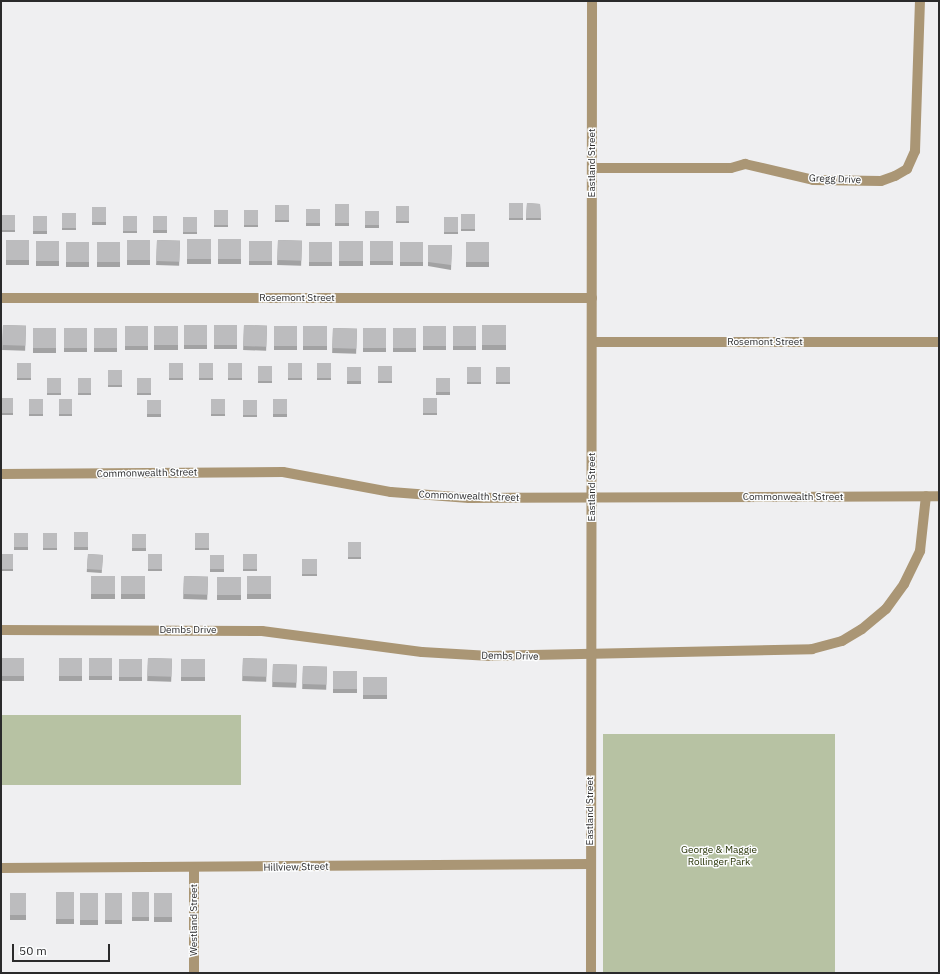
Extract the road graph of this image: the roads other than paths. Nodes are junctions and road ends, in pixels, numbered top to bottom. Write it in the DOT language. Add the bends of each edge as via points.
graph roads {
  1 [pos="592,1"];
  2 [pos="920,1"];
  3 [pos="592,168"];
  4 [pos="1,298"];
  5 [pos="592,298"];
  6 [pos="592,342"];
  7 [pos="939,342"];
  8 [pos="1,474"];
  9 [pos="926,496"];
  10 [pos="939,496"];
  11 [pos="592,498"];
  12 [pos="1,630"];
  13 [pos="592,656"];
  14 [pos="590,864"];
  15 [pos="1,868"];
  16 [pos="194,868"];
  17 [pos="194,973"];
  18 [pos="591,973"];
  1 -- 3 [label="street, Eastland Street"];
  2 -- 3 [label="street, Gregg Drive" via="915,151 907,168 895,176 881,181 813,180 745,164 731,168"];
  3 -- 5 [label="street, Eastland Street"];
  4 -- 5 [label="street, Rosemont Street"];
  5 -- 6 [label="street, Eastland Street"];
  6 -- 7 [label="street, Rosemont Street"];
  6 -- 11 [label="street, Eastland Street"];
  8 -- 11 [label="street, Commonwealth Street" via="283,472 426,496"];
  9 -- 10 [label="street, Commonwealth Street"];
  9 -- 11 [label="street, Commonwealth Street"];
  9 -- 13 [label="street, Dembs Drive" via="920,551 904,584 886,609 842,641 795,651"];
  11 -- 13 [label="street, Eastland Street"];
  12 -- 13 [label="street, Dembs Drive" via="262,631 422,652"];
  13 -- 14 [label="street, Eastland Street"];
  14 -- 16 [label="street, Hillview Street"];
  14 -- 18 [label="street, Eastland Street"];
  15 -- 16 [label="street, Hillview Street"];
  16 -- 17 [label="street, Westland Street"];
}
